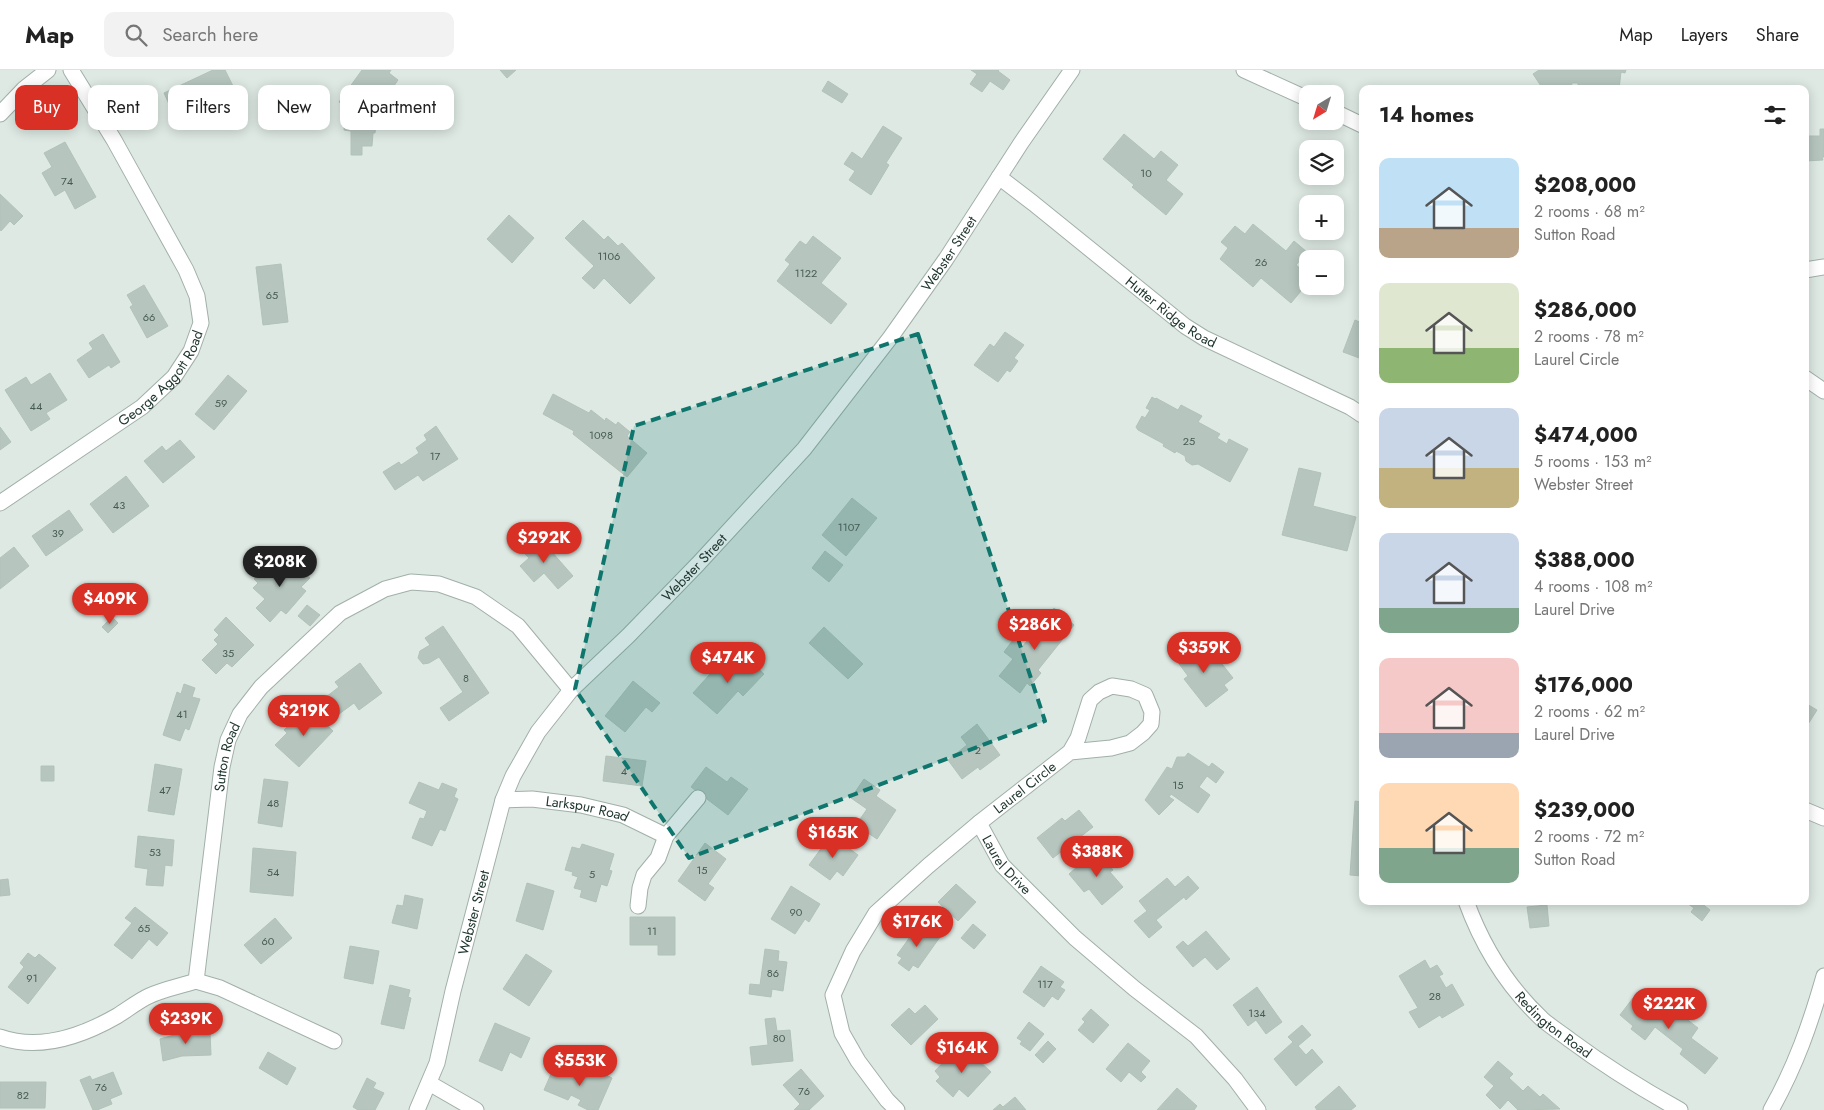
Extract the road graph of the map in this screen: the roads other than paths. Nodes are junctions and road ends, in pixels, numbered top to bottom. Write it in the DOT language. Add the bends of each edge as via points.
graph roads {
  1 [pos="48,70"];
  2 [pos="72,70"];
  3 [pos="1072,70"];
  4 [pos="1244,70"];
  5 [pos="1299,95"];
  6 [pos="0,114"];
  7 [pos="1344,116"];
  8 [pos="1359,124"];
  9 [pos="998,177"];
  10 [pos="1824,267"];
  11 [pos="1809,269"];
  12 [pos="1809,381"];
  13 [pos="1824,391"];
  14 [pos="1359,413"];
  15 [pos="0,503"];
  16 [pos="570,690"];
  17 [pos="1070,752"];
  18 [pos="698,798"];
  19 [pos="503,800"];
  20 [pos="1809,812"];
  21 [pos="1824,818"];
  22 [pos="979,823"];
  23 [pos="666,836"];
  24 [pos="1467,905"];
  25 [pos="638,906"];
  26 [pos="1824,976"];
  27 [pos="196,981"];
  28 [pos="0,1036"];
  29 [pos="334,1041"];
  30 [pos="429,1083"];
  31 [pos="417,1110"];
  32 [pos="476,1110"];
  33 [pos="897,1110"];
  34 [pos="1258,1110"];
  35 [pos="1680,1110"];
  36 [pos="1772,1110"];
  1 -- 6 [label="street"];
  2 -- 15 [label="street, George Aggott Road" via="186,270 197,296 201,323 191,351 174,377 142,407"];
  3 -- 9 [label="street, Webster Street"];
  4 -- 5 [label="street"];
  7 -- 8 [label="street"];
  9 -- 14 [label="street, Hutter Ridge Road" via="1185,326 1211,342"];
  9 -- 16 [label="street, Webster Street" via="890,338 804,448 698,564"];
  10 -- 11 [label="street"];
  12 -- 13 [label="street"];
  16 -- 19 [label="street, Webster Street" via="538,732 512,776"];
  16 -- 27 [label="street, Sutton Road" via="518,626 476,597 439,584 411,582 385,589 340,613 261,687 240,714 228,740"];
  17 -- 17 [label="street, Laurel Circle" via="1090,700 1099,692 1112,686 1145,695 1152,712 1151,724 1144,733 1130,743 1111,748"];
  17 -- 22 [label="street, Laurel Circle"];
  18 -- 23 [label="street"];
  19 -- 23 [label="street, Larkspur Road" via="532,800 598,809 623,815"];
  19 -- 30 [label="street, Webster Street" via="437,1063"];
  20 -- 21 [label="street"];
  22 -- 33 [label="street, Laurel Drive" via="876,913 853,951 833,995 842,1033 858,1062"];
  22 -- 34 [label="street, Laurel Drive" via="1002,865 1075,938 1196,1036 1236,1079"];
  23 -- 25 [label="street" via="658,858 644,875"];
  24 -- 35 [label="street, Redington Road" via="1490,954 1517,992 1543,1020 1593,1057"];
  26 -- 36 [label="street" via="1809,1030"];
  27 -- 28 [label="street" via="150,996 116,1017 59,1040 27,1043"];
  27 -- 29 [label="street" via="220,988"];
  30 -- 31 [label="street, Webster Street"];
  30 -- 32 [label="street"];
}
